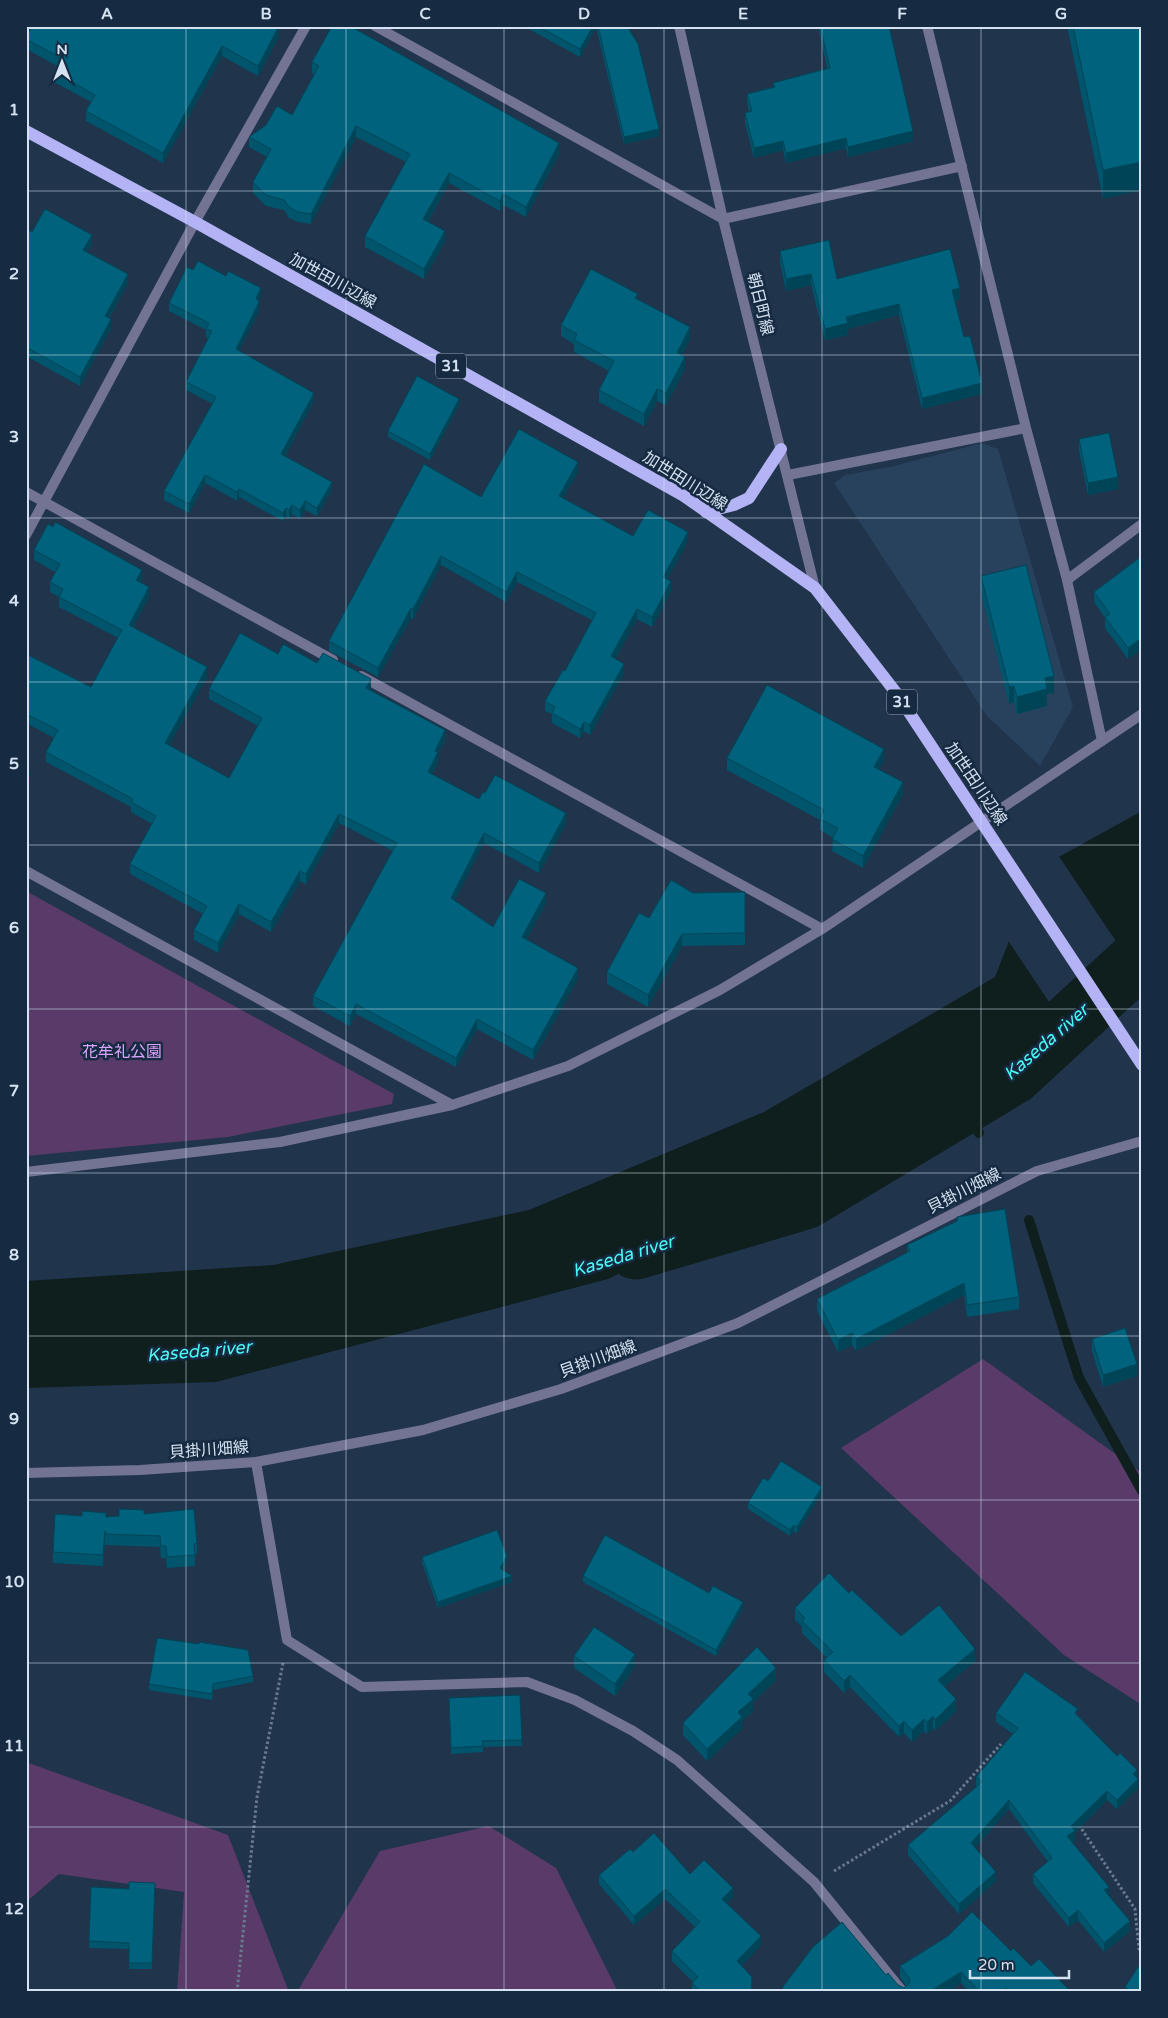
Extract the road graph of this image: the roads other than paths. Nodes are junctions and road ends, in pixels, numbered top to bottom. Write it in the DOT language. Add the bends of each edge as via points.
graph roads {
  1 [pos="306,26"];
  2 [pos="375,26"];
  3 [pos="679,26"];
  4 [pos="927,26"];
  5 [pos="26,131"];
  6 [pos="962,166"];
  7 [pos="723,219"];
  8 [pos="195,222"];
  9 [pos="1026,428"];
  10 [pos="781,449"];
  11 [pos="788,476"];
  12 [pos="26,492"];
  13 [pos="44,501"];
  14 [pos="706,512"];
  15 [pos="1142,524"];
  16 [pos="26,534"];
  17 [pos="1067,580"];
  18 [pos="815,588"];
  19 [pos="1142,714"];
  20 [pos="1102,741"];
  21 [pos="982,822"];
  22 [pos="26,871"];
  23 [pos="822,930"];
  24 [pos="1142,1065"];
  25 [pos="452,1104"];
  26 [pos="1142,1141"];
  27 [pos="26,1172"];
  28 [pos="256,1462"];
  29 [pos="26,1472"];
  30 [pos="903,1992"];
  1 -- 8 [label="street"];
  2 -- 7 [label="street"];
  3 -- 7 [label="street, 朝日町線"];
  4 -- 6 [label="street"];
  5 -- 8 [label="main road, 加世田川辺線 / 31"];
  6 -- 7 [label="street"];
  6 -- 9 [label="street"];
  7 -- 10 [label="street, 朝日町線"];
  8 -- 13 [label="street"];
  8 -- 14 [label="main road, 加世田川辺線 / 31" via="684,496"];
  9 -- 11 [label="street"];
  9 -- 17 [label="street"];
  10 -- 11 [label="street, 朝日町線"];
  10 -- 14 [label="main road" via="749,498"];
  11 -- 18 [label="street, 朝日町線"];
  12 -- 13 [label="street"];
  13 -- 16 [label="street"];
  13 -- 23 [label="street"];
  14 -- 18 [label="main road, 加世田川辺線 / 31"];
  15 -- 17 [label="street"];
  17 -- 20 [label="street"];
  18 -- 21 [label="main road, 加世田川辺線 / 31" via="896,694"];
  19 -- 20 [label="street"];
  20 -- 21 [label="street"];
  21 -- 23 [label="street"];
  21 -- 24 [label="main road, 加世田川辺線 / 31"];
  22 -- 25 [label="street"];
  23 -- 25 [label="street" via="720,990 568,1066"];
  25 -- 27 [label="street" via="280,1142"];
  26 -- 28 [label="street, 貝掛川畑線" via="1037,1171 738,1323 561,1389 423,1430"];
  28 -- 29 [label="street, 貝掛川畑線" via="140,1470"];
  28 -- 30 [label="street" via="287,1640 362,1687 527,1682 575,1700 633,1732 676,1760 814,1882"];
}
